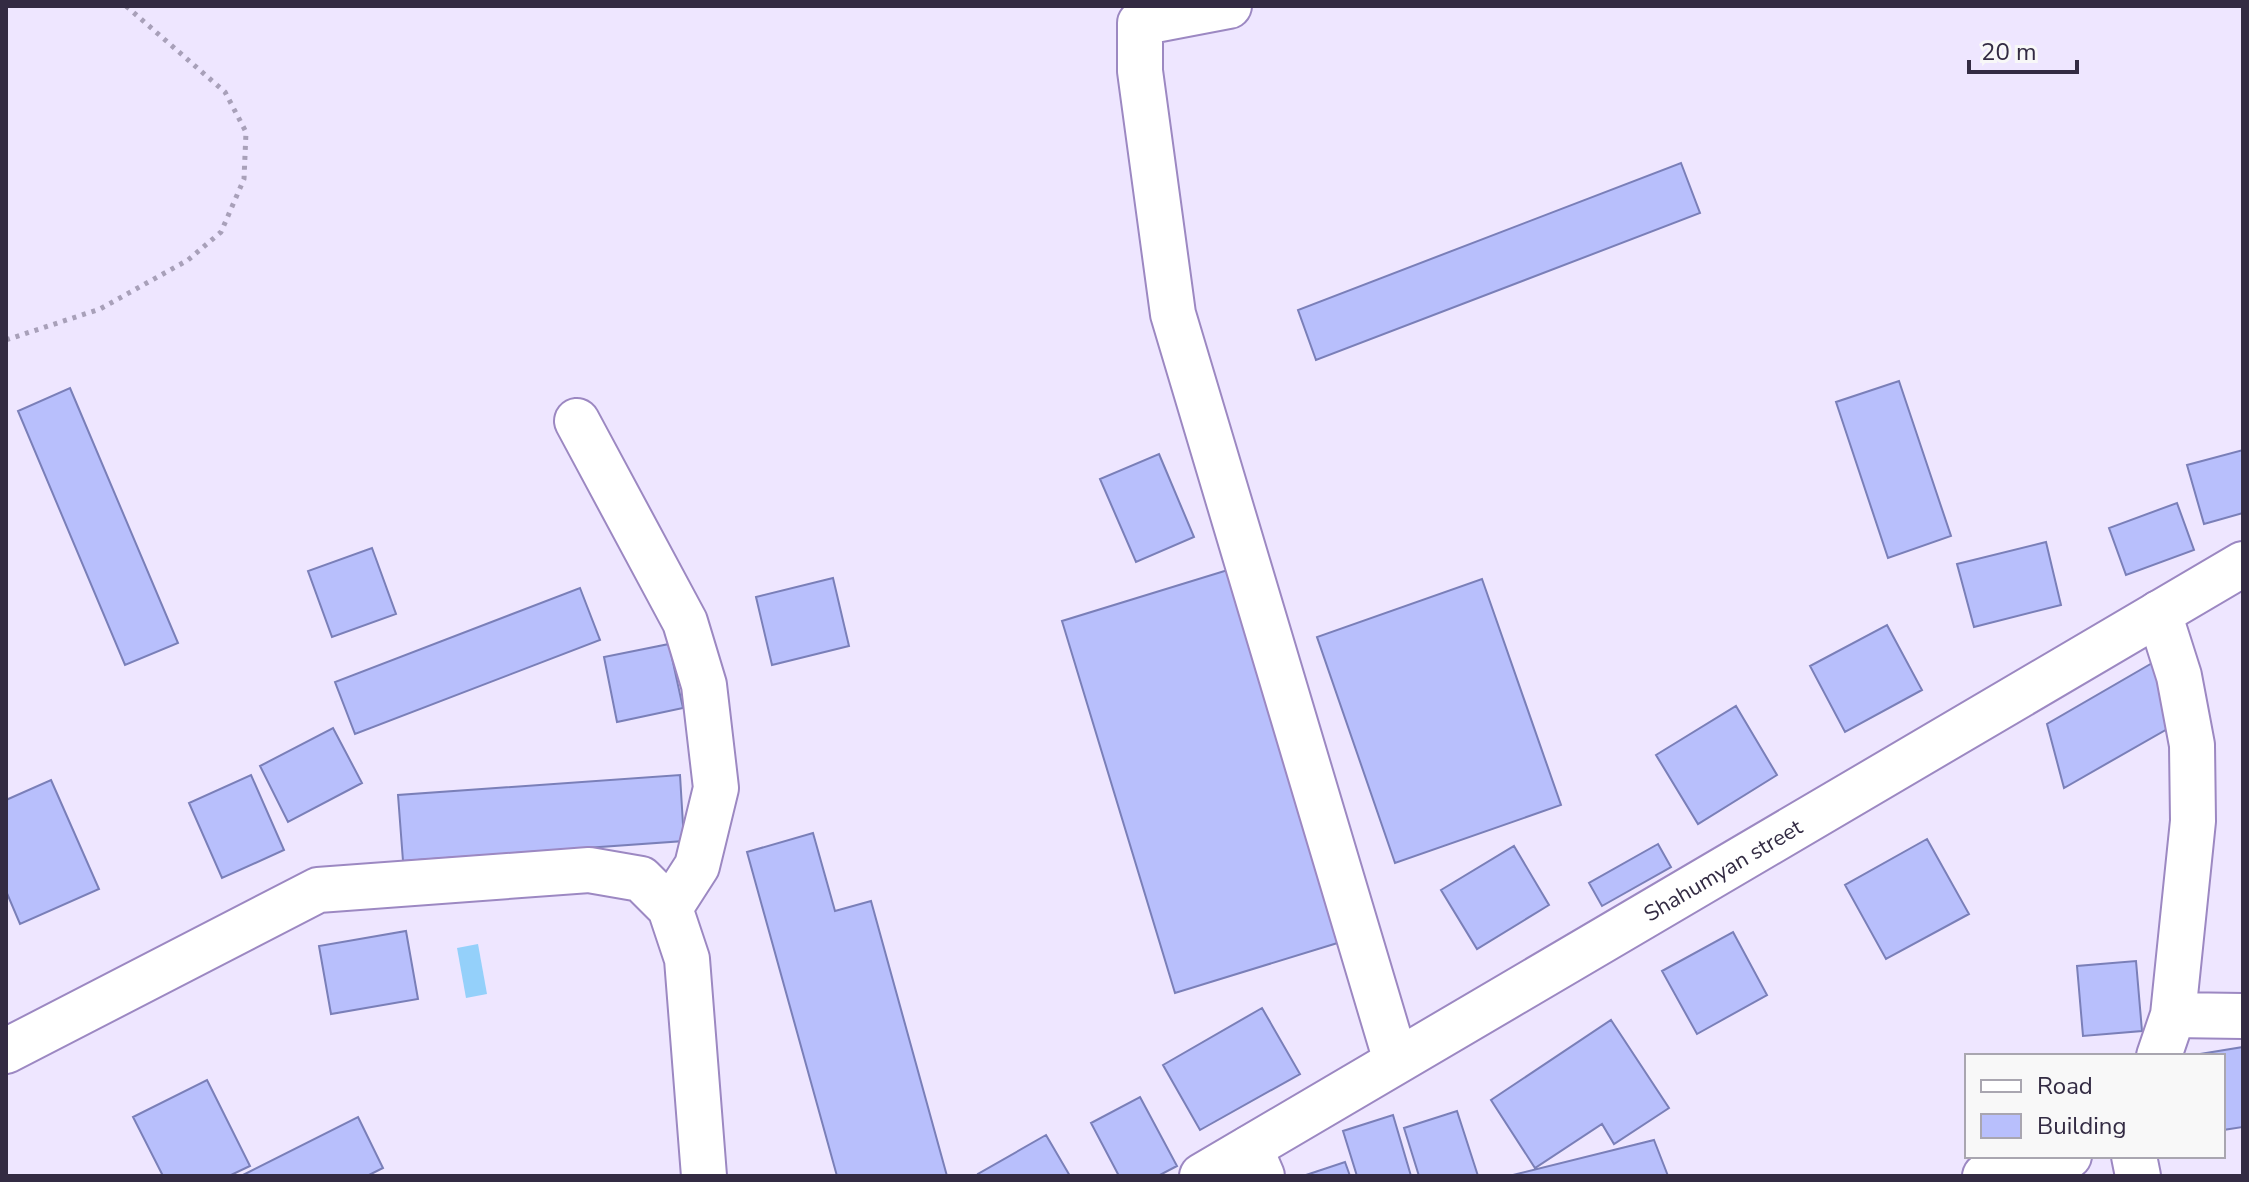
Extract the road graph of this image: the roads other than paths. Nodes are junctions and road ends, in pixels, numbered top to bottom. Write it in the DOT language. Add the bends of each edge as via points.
graph roads {
  1 [pos="1229,6"];
  2 [pos="577,421"];
  3 [pos="2243,564"];
  4 [pos="2159,613"];
  5 [pos="670,908"];
  6 [pos="2173,1015"];
  7 [pos="2243,1016"];
  8 [pos="6,1051"];
  9 [pos="2160,1054"];
  10 [pos="1396,1061"];
  11 [pos="2061,1158"];
  12 [pos="1256,1162"];
  13 [pos="704,1176"];
  14 [pos="1202,1176"];
  15 [pos="1985,1176"];
  1 -- 10 [label="street" via="1140,23 1140,71 1173,314"];
  2 -- 5 [label="street" via="685,622 704,685 716,788 697,866"];
  3 -- 4 [label="street, Shahumyan street"];
  4 -- 6 [label="street" via="2179,676 2192,745 2193,821"];
  4 -- 10 [label="street, Shahumyan street"];
  5 -- 8 [label="street" via="641,879 589,870 318,890"];
  5 -- 13 [label="street" via="687,959"];
  6 -- 7 [label="street"];
  6 -- 9 [label="street"];
  10 -- 12 [label="street, Shahumyan street"];
  11 -- 15 [label="street"];
  12 -- 14 [label="street, Shahumyan street"];
}
